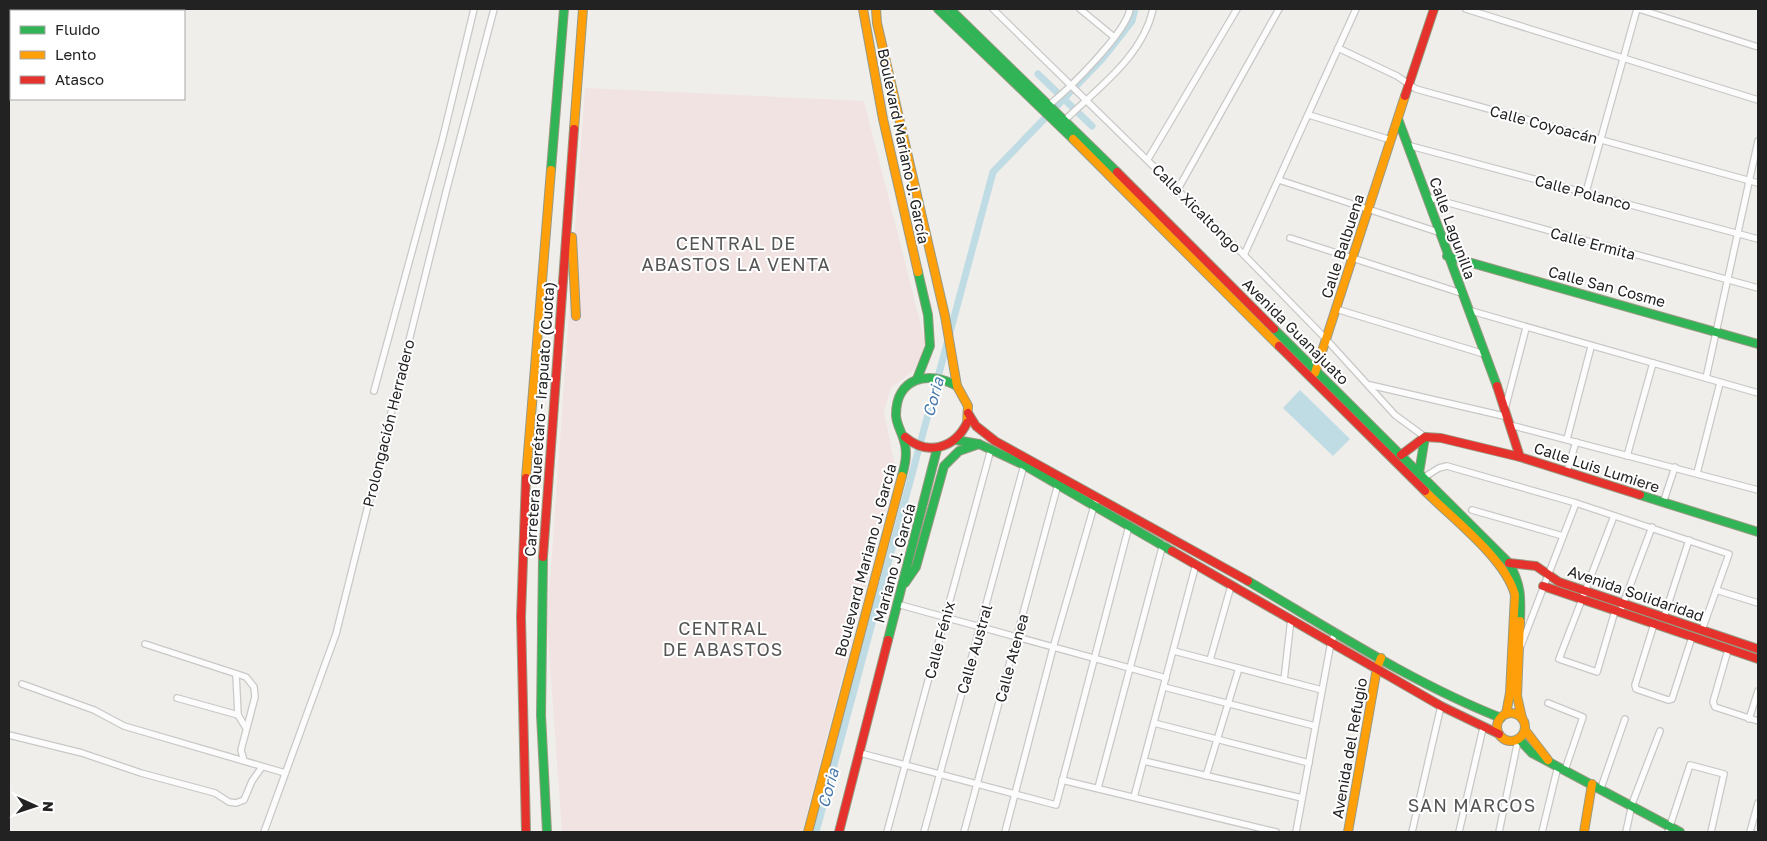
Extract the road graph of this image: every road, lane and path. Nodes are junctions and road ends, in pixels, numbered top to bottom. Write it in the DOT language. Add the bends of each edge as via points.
graph roads {
  1 [pos="474,9"];
  2 [pos="494,9"];
  3 [pos="564,9"];
  4 [pos="583,9"];
  5 [pos="863,9"];
  6 [pos="876,9"];
  7 [pos="938,9"];
  8 [pos="950,9"];
  9 [pos="993,9"];
  10 [pos="1080,9"];
  11 [pos="1130,9"];
  12 [pos="1153,9"];
  13 [pos="1237,9"];
  14 [pos="1279,9"];
  15 [pos="1356,9"];
  16 [pos="1434,9"];
  17 [pos="1466,9"];
  18 [pos="1638,9"];
  19 [pos="1114,37"];
  20 [pos="1758,47"];
  21 [pos="1338,48"];
  22 [pos="1622,58"];
  23 [pos="1409,85"];
  24 [pos="1071,88"];
  25 [pos="1084,100"];
  26 [pos="1758,100"];
  27 [pos="1049,108"];
  28 [pos="1309,115"];
  29 [pos="1066,118"];
  30 [pos="1398,120"];
  31 [pos="1391,140"];
  32 [pos="1601,140"];
  33 [pos="1758,141"];
  34 [pos="1407,145"];
  35 [pos="1148,159"];
  36 [pos="1279,180"];
  37 [pos="1748,180"];
  38 [pos="570,182"];
  39 [pos="1758,183"];
  40 [pos="1178,189"];
  41 [pos="1586,192"];
  42 [pos="1427,198"];
  43 [pos="1368,210"];
  44 [pos="1438,232"];
  45 [pos="1738,234"];
  46 [pos="1290,238"];
  47 [pos="1758,239"];
  48 [pos="1244,255"];
  49 [pos="1447,256"];
  50 [pos="1352,259"];
  51 [pos="1728,280"];
  52 [pos="1758,288"];
  53 [pos="1461,293"];
  54 [pos="1336,309"];
  55 [pos="1468,310"];
  56 [pos="576,316"];
  57 [pos="1526,328"];
  58 [pos="1717,331"];
  59 [pos="1326,339"];
  60 [pos="1758,344"];
  61 [pos="1591,347"];
  62 [pos="1484,354"];
  63 [pos="1653,363"];
  64 [pos="1316,371"];
  65 [pos="1706,378"];
  66 [pos="917,379"];
  67 [pos="1312,381"];
  68 [pos="1720,383"];
  69 [pos="1368,384"];
  70 [pos="957,386"];
  71 [pos="374,391"];
  72 [pos="1758,393"];
  73 [pos="968,413"];
  74 [pos="1508,417"];
  75 [pos="905,437"];
  76 [pos="1425,438"];
  77 [pos="956,440"];
  78 [pos="1568,440"];
  79 [pos="1576,442"];
  80 [pos="979,444"];
  81 [pos="991,448"];
  82 [pos="937,449"];
  83 [pos="1401,455"];
  84 [pos="1627,456"];
  85 [pos="1520,457"];
  86 [pos="1024,465"];
  87 [pos="1675,468"];
  88 [pos="1567,471"];
  89 [pos="1697,473"];
  90 [pos="1421,475"];
  91 [pos="1058,484"];
  92 [pos="1758,490"];
  93 [pos="1096,502"];
  94 [pos="1576,503"];
  95 [pos="1663,504"];
  96 [pos="1472,510"];
  97 [pos="1614,516"];
  98 [pos="1129,526"];
  99 [pos="1652,527"];
  100 [pos="1758,532"];
  101 [pos="1563,536"];
  102 [pos="1688,540"];
  103 [pos="1163,544"];
  104 [pos="1509,563"];
  105 [pos="1196,564"];
  106 [pos="1527,566"];
  107 [pos="1512,574"];
  108 [pos="1547,575"];
  109 [pos="1231,586"];
  110 [pos="1543,586"];
  111 [pos="900,589"];
  112 [pos="1716,590"];
  113 [pos="1584,591"];
  114 [pos="1580,600"];
  115 [pos="1758,603"];
  116 [pos="897,604"];
  117 [pos="1624,604"];
  118 [pos="1618,612"];
  119 [pos="946,617"];
  120 [pos="1311,617"];
  121 [pos="1664,617"];
  122 [pos="1291,619"];
  123 [pos="1678,622"];
  124 [pos="1654,624"];
  125 [pos="980,627"];
  126 [pos="1305,628"];
  127 [pos="1702,630"];
  128 [pos="1674,631"];
  129 [pos="1336,632"];
  130 [pos="1016,637"];
  131 [pos="1692,637"];
  132 [pos="1331,642"];
  133 [pos="145,644"];
  134 [pos="1053,648"];
  135 [pos="1758,649"];
  136 [pos="1728,650"];
  137 [pos="1174,651"];
  138 [pos="1519,651"];
  139 [pos="1095,658"];
  140 [pos="1381,658"];
  141 [pos="1210,660"];
  142 [pos="1758,660"];
  143 [pos="1129,668"];
  144 [pos="1239,668"];
  145 [pos="1377,668"];
  146 [pos="236,674"];
  147 [pos="1166,678"];
  148 [pos="1284,680"];
  149 [pos="22,684"];
  150 [pos="1164,687"];
  151 [pos="1322,690"];
  152 [pos="1758,692"];
  153 [pos="177,698"];
  154 [pos="1548,703"];
  155 [pos="1229,704"];
  156 [pos="1441,706"];
  157 [pos="238,715"];
  158 [pos="1503,716"];
  159 [pos="1522,718"];
  160 [pos="1749,718"];
  161 [pos="1624,719"];
  162 [pos="1758,722"];
  163 [pos="1154,723"];
  164 [pos="1315,726"];
  165 [pos="246,728"];
  166 [pos="1483,728"];
  167 [pos="1525,730"];
  168 [pos="1660,731"];
  169 [pos="1498,734"];
  170 [pos="9,735"];
  171 [pos="1217,739"];
  172 [pos="1518,740"];
  173 [pos="860,753"];
  174 [pos="1548,760"];
  175 [pos="1144,761"];
  176 [pos="244,762"];
  177 [pos="1309,763"];
  178 [pos="906,764"];
  179 [pos="262,767"];
  180 [pos="1562,768"];
  181 [pos="938,772"];
  182 [pos="285,773"];
  183 [pos="1206,776"];
  184 [pos="1062,780"];
  185 [pos="977,784"];
  186 [pos="1592,784"];
  187 [pos="1098,788"];
  188 [pos="1601,788"];
  189 [pos="1016,794"];
  190 [pos="1134,797"];
  191 [pos="1302,798"];
  192 [pos="1758,803"];
  193 [pos="1632,804"];
  194 [pos="1669,829"];
  195 [pos="264,832"];
  196 [pos="526,832"];
  197 [pos="548,832"];
  198 [pos="808,832"];
  199 [pos="839,832"];
  200 [pos="887,832"];
  201 [pos="924,832"];
  202 [pos="964,832"];
  203 [pos="1005,832"];
  204 [pos="1276,832"];
  205 [pos="1296,832"];
  206 [pos="1348,832"];
  207 [pos="1412,832"];
  208 [pos="1460,832"];
  209 [pos="1499,832"];
  210 [pos="1542,832"];
  211 [pos="1584,832"];
  212 [pos="1626,832"];
  213 [pos="1680,832"];
  214 [pos="1711,832"];
  215 [pos="1750,832"];
  1 -- 71 [label="street"];
  2 -- 182 [label="street, Prolongación Herradero" via="336,634"];
  3 -- 196 [label="main road, Carretera Querétaro - Irapuato (Cuota)" via="525,489 520,617"];
  4 -- 38 [label="main road, Carretera Querétaro - Irapuato (Cuota)"];
  5 -- 66 [label="main road, Boulevard Mariano J. García" via="883,119 928,315 930,346"];
  6 -- 70 [label="main road, Boulevard Mariano J. García" via="945,316"];
  7 -- 27 [label="main road, Avenida Guanajuato"];
  8 -- 27 [label="main road, Avenida Guanajuato"];
  9 -- 24 [label="street"];
  10 -- 19 [label="street"];
  11 -- 19 [label="street"];
  12 -- 25 [label="street" via="1144,36 1129,57"];
  13 -- 35 [label="street"];
  14 -- 40 [label="street"];
  15 -- 21 [label="street"];
  16 -- 23 [label="main road"];
  17 -- 22 [label="street"];
  18 -- 20 [label="street"];
  18 -- 22 [label="street"];
  19 -- 24 [label="street"];
  21 -- 23 [label="street, Calle Coyoacán"];
  21 -- 28 [label="street"];
  22 -- 26 [label="street"];
  22 -- 32 [label="street"];
  23 -- 30 [label="main road"];
  23 -- 32 [label="street, Calle Coyoacán"];
  24 -- 25 [label="street, Calle Xicaltongo"];
  24 -- 27 [label="street"];
  25 -- 29 [label="street"];
  25 -- 35 [label="street, Calle Xicaltongo"];
  27 -- 29 [label="main road, Avenida Guanajuato"];
  27 -- 67 [label="main road, Avenida Guanajuato" via="1054,120"];
  28 -- 31 [label="street"];
  28 -- 36 [label="street"];
  29 -- 64 [label="main road, Avenida Guanajuato"];
  30 -- 31 [label="main road, Calle Balbuena"];
  30 -- 34 [label="main road, Calle Lagunilla"];
  31 -- 43 [label="main road, Calle Balbuena"];
  32 -- 37 [label="street, Calle Coyoacán"];
  32 -- 41 [label="street"];
  33 -- 37 [label="street"];
  34 -- 41 [label="street, Calle Polanco"];
  34 -- 42 [label="main road, Calle Lagunilla"];
  35 -- 40 [label="street, Calle Xicaltongo"];
  36 -- 43 [label="street"];
  36 -- 48 [label="street"];
  37 -- 39 [label="street, Calle Coyoacán"];
  37 -- 45 [label="street"];
  38 -- 56 [label="main road"];
  38 -- 197 [label="main road, Carretera Querétaro - Irapuato (Cuota)" via="542,587 541,715"];
  40 -- 48 [label="street, Calle Xicaltongo"];
  41 -- 45 [label="street, Calle Polanco"];
  42 -- 44 [label="main road, Calle Lagunilla"];
  42 -- 51 [label="street, Calle Ermita"];
  43 -- 44 [label="street"];
  43 -- 50 [label="main road, Calle Balbuena"];
  44 -- 49 [label="main road, Calle Lagunilla"];
  45 -- 47 [label="street, Calle Polanco"];
  45 -- 51 [label="street"];
  46 -- 50 [label="street"];
  48 -- 59 [label="street, Calle Xicaltongo"];
  49 -- 53 [label="main road, Calle Lagunilla"];
  49 -- 58 [label="main road, Calle San Cosme"];
  50 -- 53 [label="street"];
  50 -- 54 [label="main road, Calle Balbuena"];
  51 -- 52 [label="street, Calle Ermita"];
  51 -- 58 [label="street"];
  53 -- 55 [label="main road, Calle Lagunilla"];
  54 -- 59 [label="main road, Calle Balbuena"];
  54 -- 62 [label="street"];
  55 -- 57 [label="street"];
  55 -- 62 [label="main road, Calle Lagunilla"];
  57 -- 61 [label="street"];
  57 -- 74 [label="street"];
  58 -- 60 [label="main road, Calle San Cosme"];
  58 -- 65 [label="street"];
  59 -- 64 [label="main road, Calle Balbuena"];
  59 -- 69 [label="street, Calle Xicaltongo"];
  61 -- 63 [label="street"];
  61 -- 78 [label="street"];
  62 -- 74 [label="main road, Calle Lagunilla"];
  63 -- 65 [label="street"];
  63 -- 84 [label="street"];
  64 -- 67 [label="main road, Calle Balbuena"];
  64 -- 83 [label="main road, Avenida Guanajuato"];
  65 -- 68 [label="street"];
  66 -- 70 [label="main road" via="927,376 949,380"];
  66 -- 75 [label="main road, Boulevard Mariano J. García" via="905,388 896,407 899,428"];
  67 -- 107 [label="main road, Avenida Guanajuato"];
  68 -- 72 [label="street"];
  68 -- 89 [label="street"];
  69 -- 74 [label="street"];
  69 -- 76 [label="street, Calle Xicaltongo" via="1396,415"];
  70 -- 73 [label="main road" via="966,399"];
  73 -- 77 [label="main road" via="967,424"];
  73 -- 93 [label="main road" via="976,426 995,441"];
  74 -- 78 [label="street"];
  74 -- 85 [label="main road, Calle Lagunilla"];
  75 -- 82 [label="main road" via="913,444"];
  75 -- 198 [label="main road, Boulevard Mariano J. García" via="905,461 898,497"];
  76 -- 83 [label="main road"];
  76 -- 85 [label="main road, Calle Luis Lumiere" via="1441,438"];
  76 -- 90 [label="main road"];
  77 -- 80 [label="main road"];
  77 -- 82 [label="main road"];
  78 -- 79 [label="street"];
  79 -- 84 [label="street"];
  79 -- 88 [label="street"];
  80 -- 81 [label="main road"];
  80 -- 111 [label="main road" via="958,451 944,466 916,567"];
  81 -- 86 [label="main road"];
  81 -- 119 [label="street, Calle Fénix"];
  82 -- 111 [label="main road, Mariano J. García"];
  83 -- 90 [label="main road, Avenida Guanajuato"];
  84 -- 87 [label="street"];
  85 -- 88 [label="main road, Calle Luis Lumiere"];
  86 -- 91 [label="main road"];
  86 -- 125 [label="street, Calle Austral"];
  87 -- 89 [label="street"];
  87 -- 95 [label="street"];
  88 -- 95 [label="main road, Calle Luis Lumiere"];
  89 -- 92 [label="street"];
  90 -- 94 [label="street" via="1447,466"];
  90 -- 104 [label="main road, Avenida Guanajuato"];
  91 -- 93 [label="main road"];
  91 -- 130 [label="street, Calle Atenea"];
  93 -- 98 [label="main road"];
  93 -- 120 [label="main road"];
  93 -- 134 [label="street"];
  94 -- 97 [label="street"];
  94 -- 101 [label="street"];
  95 -- 100 [label="main road, Calle Luis Lumiere"];
  96 -- 101 [label="street"];
  97 -- 99 [label="street"];
  97 -- 113 [label="street"];
  98 -- 103 [label="main road"];
  98 -- 139 [label="street"];
  99 -- 102 [label="street"];
  99 -- 117 [label="street"];
  101 -- 108 [label="street"];
  102 -- 112 [label="street" via="1729,554"];
  102 -- 121 [label="street"];
  103 -- 105 [label="main road"];
  103 -- 143 [label="street"];
  104 -- 106 [label="main road, Avenida Solidaridad"];
  104 -- 107 [label="main road, Avenida Guanajuato"];
  105 -- 109 [label="main road"];
  105 -- 137 [label="street"];
  106 -- 107 [label="main road"];
  106 -- 108 [label="main road, Avenida Solidaridad" via="1536,566"];
  107 -- 138 [label="main road, Avenida Guanajuato" via="1521,590"];
  107 -- 158 [label="main road, Avenida Guanajuato" via="1515,596 1510,693"];
  108 -- 110 [label="street"];
  108 -- 113 [label="main road, Avenida Solidaridad"];
  109 -- 122 [label="main road"];
  109 -- 141 [label="street"];
  110 -- 114 [label="main road, Avenida Solidaridad"];
  110 -- 138 [label="street"];
  111 -- 116 [label="main road, Mariano J. García"];
  112 -- 115 [label="street"];
  112 -- 127 [label="street"];
  113 -- 114 [label="street"];
  113 -- 117 [label="main road, Avenida Solidaridad"];
  114 -- 118 [label="main road, Avenida Solidaridad"];
  114 -- 118 [label="street" via="1559,659 1597,672"];
  116 -- 119 [label="street"];
  116 -- 173 [label="main road, Mariano J. García"];
  117 -- 118 [label="street"];
  117 -- 121 [label="main road, Avenida Solidaridad"];
  118 -- 124 [label="main road, Avenida Solidaridad"];
  119 -- 125 [label="street"];
  119 -- 178 [label="street, Calle Fénix"];
  120 -- 126 [label="main road"];
  120 -- 129 [label="main road"];
  121 -- 123 [label="main road, Avenida Solidaridad"];
  122 -- 126 [label="main road"];
  122 -- 148 [label="street"];
  123 -- 127 [label="main road, Avenida Solidaridad"];
  123 -- 128 [label="main road"];
  124 -- 128 [label="main road, Avenida Solidaridad"];
  124 -- 131 [label="street" via="1635,687 1670,700"];
  125 -- 130 [label="street"];
  125 -- 181 [label="street, Calle Austral"];
  126 -- 132 [label="main road"];
  127 -- 135 [label="main road, Avenida Solidaridad"];
  128 -- 131 [label="main road, Avenida Solidaridad"];
  129 -- 132 [label="street"];
  129 -- 140 [label="main road"];
  130 -- 134 [label="street"];
  130 -- 185 [label="street, Calle Atenea"];
  131 -- 136 [label="main road, Avenida Solidaridad"];
  132 -- 145 [label="main road"];
  132 -- 151 [label="street"];
  133 -- 146 [label="street"];
  134 -- 139 [label="street"];
  134 -- 189 [label="street"];
  136 -- 142 [label="main road, Avenida Solidaridad"];
  136 -- 160 [label="street" via="1714,697 1715,707"];
  137 -- 141 [label="street"];
  137 -- 147 [label="street"];
  138 -- 159 [label="main road, Avenida Guanajuato" via="1518,704"];
  139 -- 143 [label="street"];
  139 -- 184 [label="street"];
  140 -- 145 [label="main road, Avenida del Refugio"];
  140 -- 158 [label="main road" via="1473,707"];
  141 -- 144 [label="street"];
  143 -- 147 [label="street"];
  143 -- 187 [label="street"];
  144 -- 148 [label="street"];
  144 -- 155 [label="street"];
  145 -- 156 [label="main road"];
  145 -- 206 [label="main road, Avenida del Refugio"];
  146 -- 157 [label="street"];
  146 -- 165 [label="street" via="246,677 254,687 255,697"];
  147 -- 150 [label="street"];
  148 -- 151 [label="street"];
  149 -- 176 [label="street" via="94,710 124,726"];
  150 -- 155 [label="street"];
  150 -- 163 [label="street"];
  151 -- 164 [label="street"];
  152 -- 160 [label="street"];
  153 -- 157 [label="street"];
  154 -- 180 [label="street" via="1582,717"];
  155 -- 164 [label="street"];
  155 -- 171 [label="street"];
  156 -- 166 [label="main road"];
  156 -- 207 [label="street"];
  157 -- 165 [label="street"];
  158 -- 159 [label="main road" via="1514,713"];
  158 -- 169 [label="main road" via="1497,726"];
  159 -- 167 [label="main road"];
  160 -- 162 [label="street"];
  161 -- 188 [label="street"];
  163 -- 171 [label="street"];
  163 -- 175 [label="street"];
  164 -- 177 [label="street"];
  165 -- 176 [label="street" via="241,750"];
  166 -- 169 [label="main road"];
  166 -- 208 [label="street"];
  167 -- 172 [label="main road"];
  167 -- 174 [label="main road"];
  168 -- 193 [label="street"];
  169 -- 172 [label="main road" via="1507,741"];
  170 -- 179 [label="street" via="82,753 215,793 236,803 244,800"];
  171 -- 177 [label="street"];
  171 -- 183 [label="street"];
  172 -- 174 [label="main road" via="1532,753"];
  172 -- 209 [label="street"];
  173 -- 178 [label="street"];
  173 -- 199 [label="main road, Mariano J. García"];
  174 -- 180 [label="main road"];
  175 -- 183 [label="street"];
  175 -- 190 [label="street"];
  176 -- 179 [label="street"];
  177 -- 191 [label="street"];
  178 -- 181 [label="street"];
  178 -- 200 [label="street, Calle Fénix"];
  179 -- 182 [label="street"];
  180 -- 186 [label="main road"];
  180 -- 210 [label="street"];
  181 -- 185 [label="street"];
  181 -- 201 [label="street, Calle Austral"];
  182 -- 195 [label="street, Prolongación Herradero"];
  183 -- 191 [label="street"];
  184 -- 187 [label="street"];
  184 -- 189 [label="street" via="1056,805"];
  185 -- 189 [label="street"];
  185 -- 202 [label="street, Calle Atenea"];
  186 -- 188 [label="main road"];
  186 -- 211 [label="main road"];
  187 -- 190 [label="street"];
  188 -- 193 [label="main road"];
  189 -- 203 [label="street"];
  190 -- 204 [label="street"];
  191 -- 205 [label="street"];
  192 -- 215 [label="street"];
  193 -- 194 [label="main road"];
  193 -- 212 [label="street"];
  194 -- 213 [label="main road"];
  194 -- 214 [label="street" via="1690,765 1724,774"];
}
